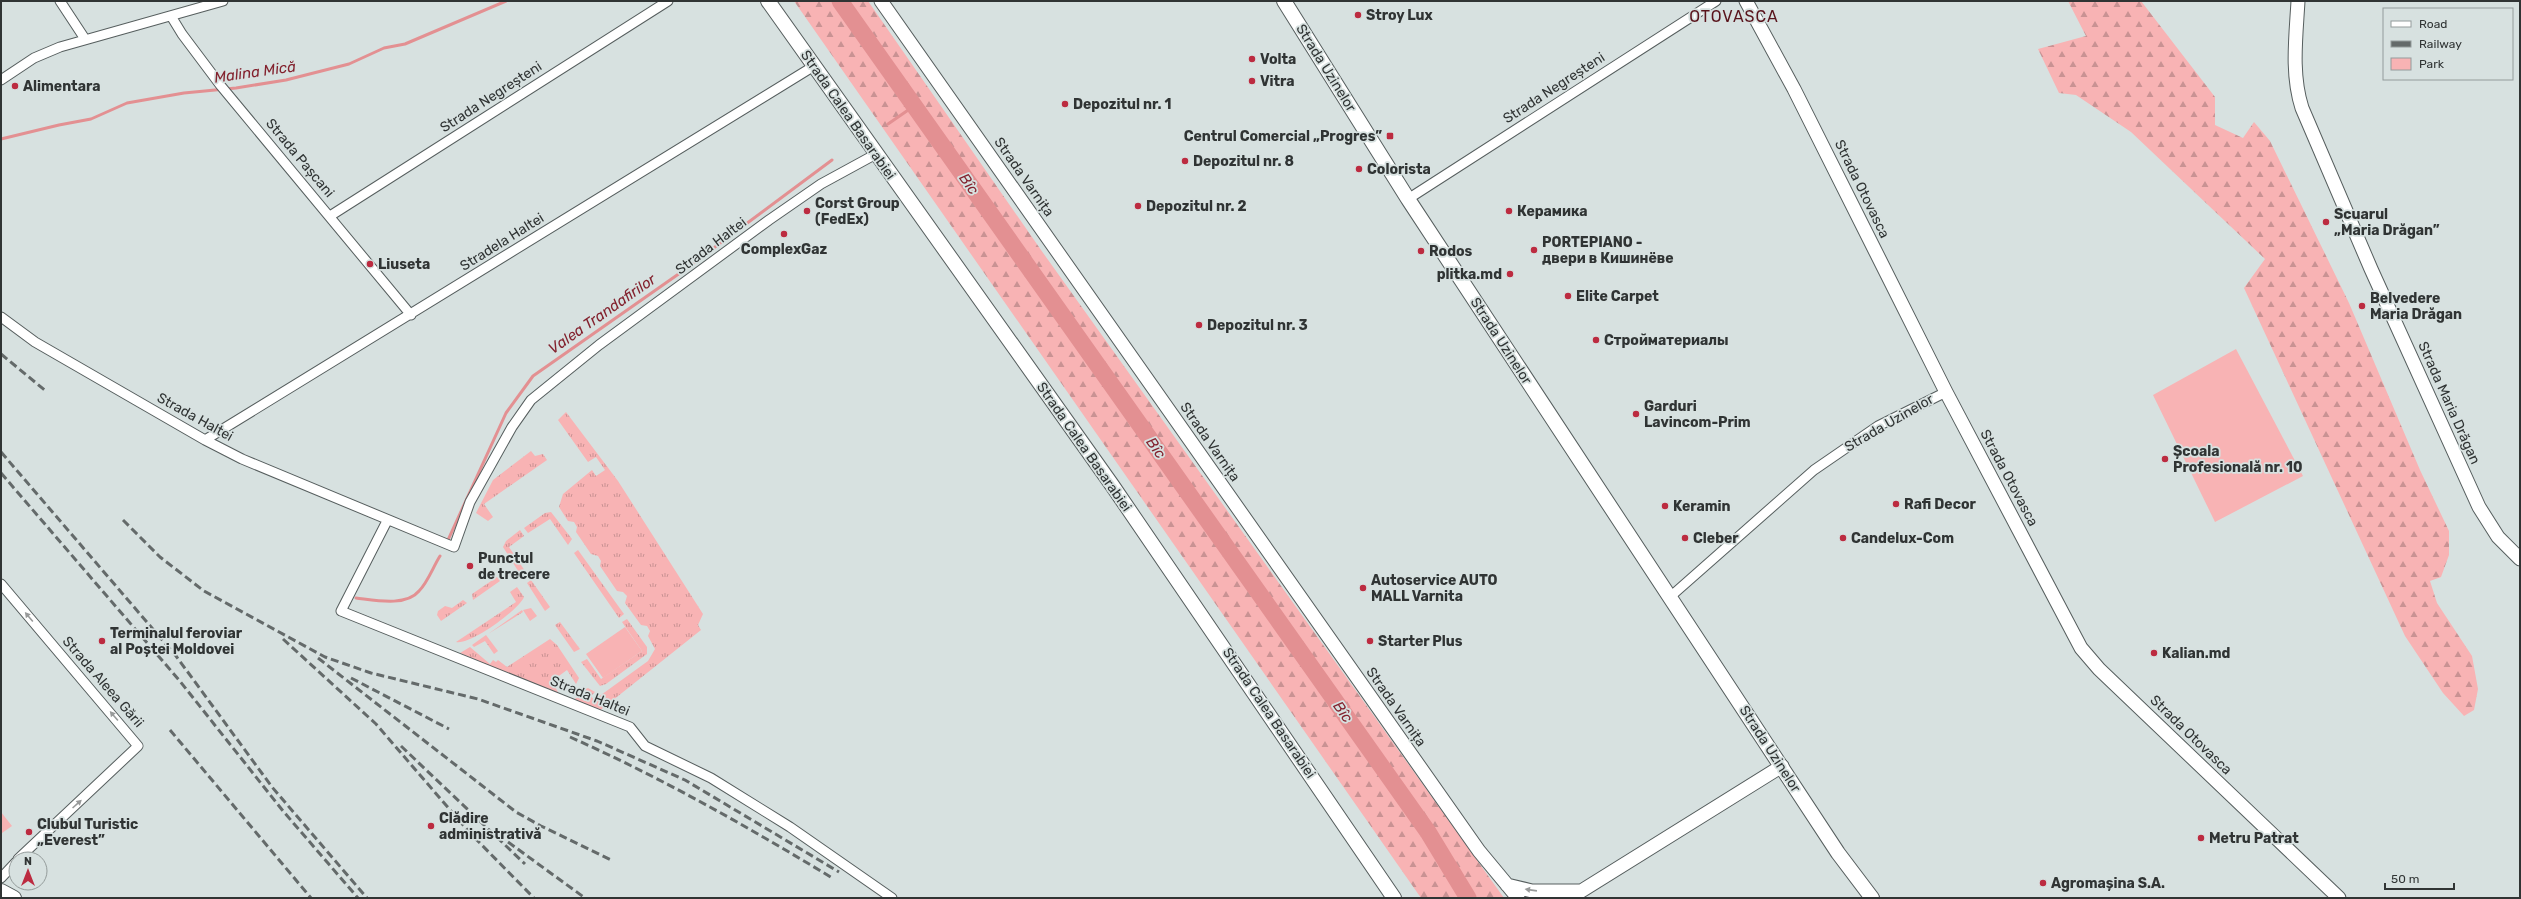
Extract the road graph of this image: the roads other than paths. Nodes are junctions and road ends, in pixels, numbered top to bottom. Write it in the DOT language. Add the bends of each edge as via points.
graph roads {
  1 [pos="60,1"];
  2 [pos="223,1"];
  3 [pos="668,1"];
  4 [pos="768,1"];
  5 [pos="881,1"];
  6 [pos="1284,1"];
  7 [pos="1716,1"];
  8 [pos="1746,1"];
  9 [pos="2298,1"];
  10 [pos="172,16"];
  11 [pos="85,39"];
  12 [pos="814,66"];
  13 [pos="1,80"];
  14 [pos="876,154"];
  15 [pos="1408,199"];
  16 [pos="330,216"];
  17 [pos="411,316"];
  18 [pos="1,317"];
  19 [pos="1946,392"];
  20 [pos="205,440"];
  21 [pos="387,521"];
  22 [pos="2520,559"];
  23 [pos="1,584"];
  24 [pos="1670,597"];
  25 [pos="1782,766"];
  26 [pos="26,851"];
  27 [pos="8,871"];
  28 [pos="1,878"];
  29 [pos="1507,885"];
  30 [pos="1583,890"];
  31 [pos="1,892"];
  32 [pos="14,898"];
  33 [pos="892,898"];
  34 [pos="1394,898"];
  35 [pos="1518,898"];
  36 [pos="1570,898"];
  37 [pos="1872,898"];
  38 [pos="2339,898"];
  1 -- 11 [label="street"];
  2 -- 10 [label="street"];
  3 -- 16 [label="street, Strada Negreșteni"];
  4 -- 12 [label="main road, Strada Calea Basarabiei"];
  5 -- 29 [label="street, Strada Varnița" via="1479,851"];
  6 -- 15 [label="main road, Strada Uzinelor"];
  7 -- 15 [label="street, Strada Negreșteni"];
  8 -- 19 [label="street, Strada Otovasca" via="1794,89"];
  9 -- 22 [label="street, Strada Maria Drăgan" via="2294,71 2296,91 2302,108 2371,269 2479,507 2498,537"];
  10 -- 11 [label="street"];
  10 -- 16 [label="street, Strada Pașcani" via="182,34 224,89"];
  11 -- 13 [label="street" via="34,58"];
  12 -- 14 [label="main road, Strada Calea Basarabiei"];
  12 -- 17 [label="street, Stradela Haltei"];
  14 -- 21 [label="street, Strada Haltei" via="821,184 769,220 599,345 531,400 512,427 470,502 454,547"];
  14 -- 34 [label="main road, Strada Calea Basarabiei" via="1121,498"];
  15 -- 24 [label="main road, Strada Uzinelor"];
  16 -- 17 [label="street, Strada Pașcani"];
  17 -- 20 [label="street, Stradela Haltei"];
  18 -- 20 [label="street, Strada Haltei" via="35,342"];
  19 -- 24 [label="street, Strada Uzinelor" via="1878,426 1814,470"];
  19 -- 38 [label="street, Strada Otovasca" via="2086,655"];
  20 -- 21 [label="street, Strada Haltei" via="242,459"];
  21 -- 33 [label="street, Strada Haltei" via="341,611 630,727 645,746 711,778 790,827"];
  26 -- 23 [label="street, Strada Aleea Gării, one-way" via="138,746"];
  24 -- 25 [label="main road, Strada Uzinelor"];
  25 -- 30 [label="street"];
  25 -- 37 [label="main road, Strada Uzinelor" via="1838,853"];
  27 -- 28 [label="street"];
  30 -- 29 [label="street, one-way" via="1532,891"];
  29 -- 35 [label="street, Strada Varnița"];
  30 -- 36 [label="street"];
  31 -- 32 [label="main road"];
}
